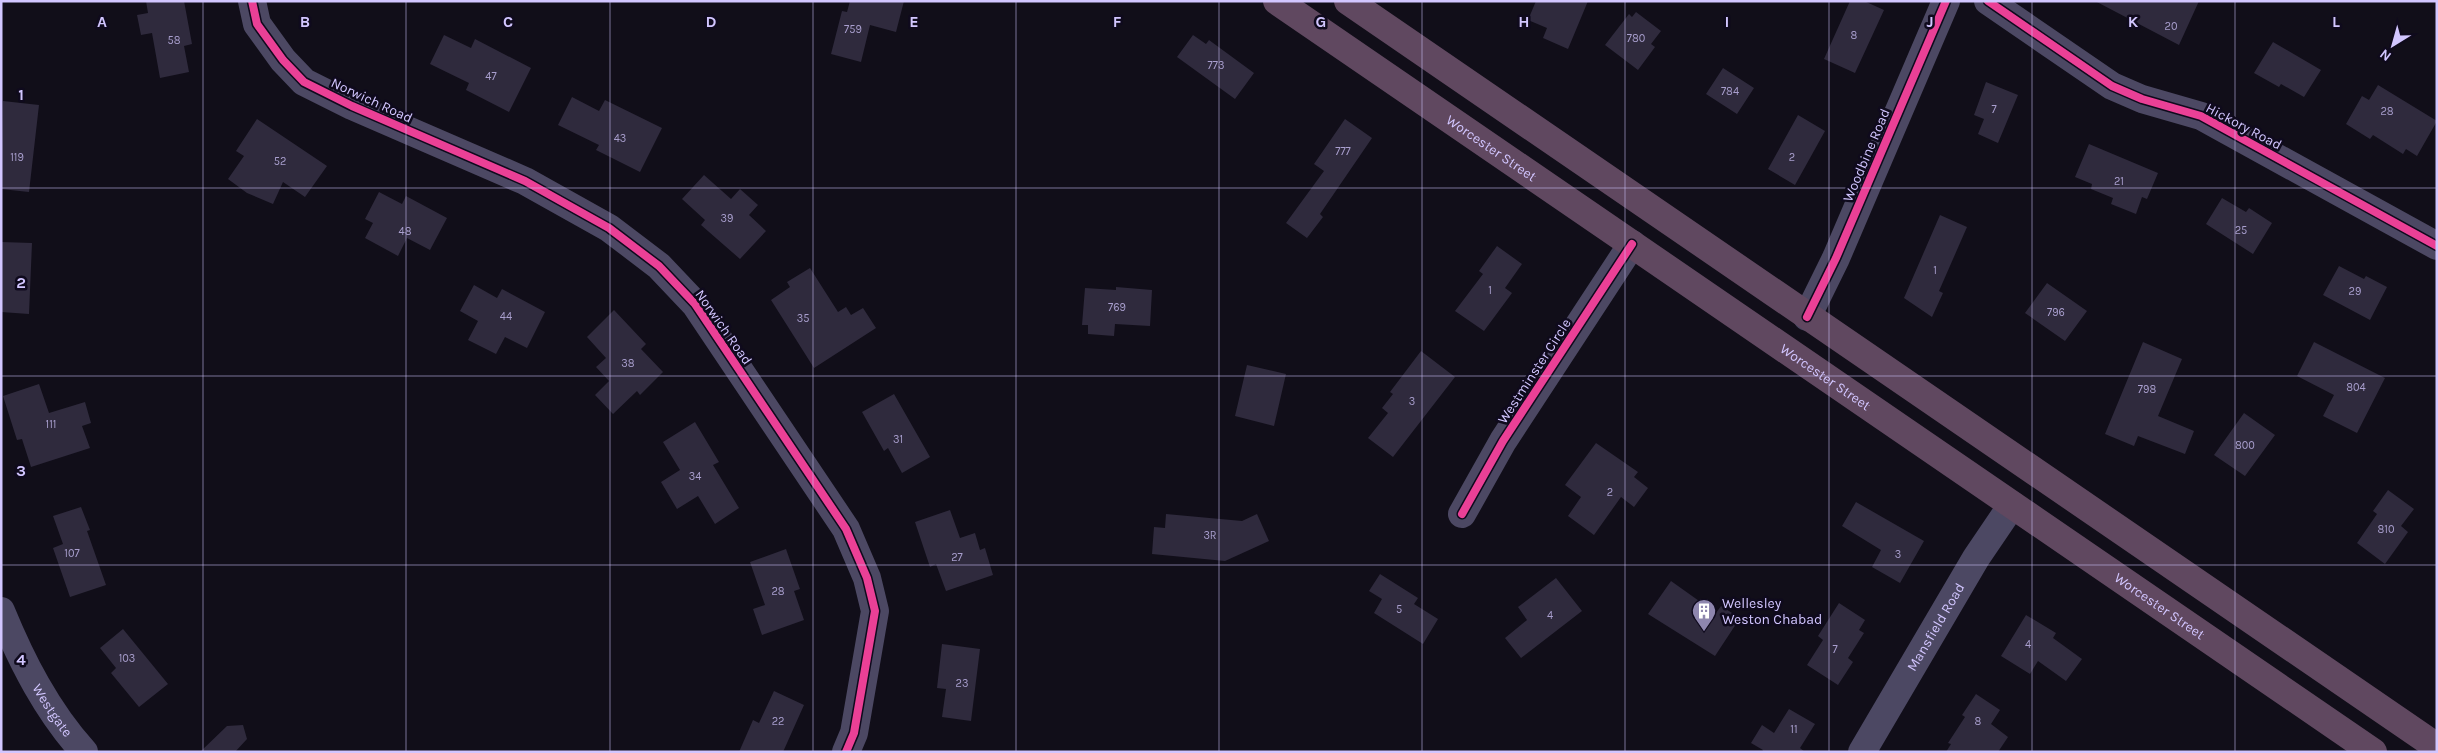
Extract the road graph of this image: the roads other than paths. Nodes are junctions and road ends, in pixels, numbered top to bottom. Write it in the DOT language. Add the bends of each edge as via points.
graph roads {
  1 [pos="252,1"];
  2 [pos="1278,1"];
  3 [pos="1348,1"];
  4 [pos="1946,1"];
  5 [pos="1988,1"];
  6 [pos="1632,244"];
  7 [pos="2437,246"];
  8 [pos="1807,317"];
  9 [pos="2012,505"];
  10 [pos="1462,514"];
  11 [pos="1,611"];
  12 [pos="2437,747"];
  13 [pos="84,752"];
  14 [pos="846,752"];
  15 [pos="1862,752"];
  16 [pos="2373,752"];
  1 -- 14 [label="street, Norwich Road" via="257,24 304,82 525,182 609,228 659,266 695,304 846,529 867,578 875,611 854,733"];
  2 -- 6 [label="highway, Worcester Street"];
  3 -- 8 [label="highway"];
  4 -- 8 [label="street, Woodbine Road" via="1836,258"];
  5 -- 7 [label="street, Hickory Road" via="2112,86 2142,99 2201,116"];
  6 -- 9 [label="highway, Worcester Street"];
  6 -- 10 [label="street, Westminster Circle" via="1503,440"];
  8 -- 12 [label="highway"];
  9 -- 15 [label="street, Mansfield Road" via="1976,558"];
  9 -- 16 [label="highway, Worcester Street"];
  11 -- 13 [label="street, Westgate" via="21,659 68,734"];
}
